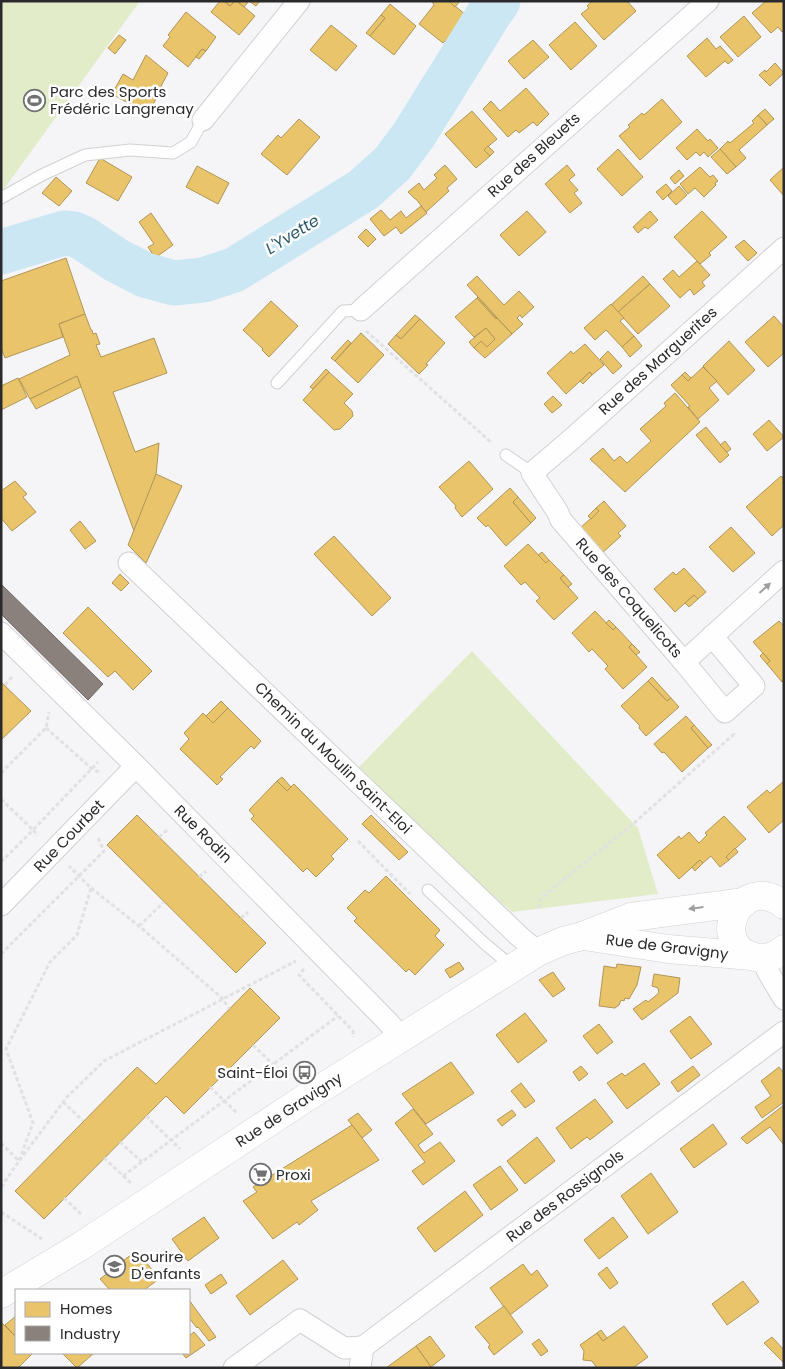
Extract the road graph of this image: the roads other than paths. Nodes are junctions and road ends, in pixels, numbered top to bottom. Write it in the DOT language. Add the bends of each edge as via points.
graph roads {
  1 [pos="299,1"];
  2 [pos="708,1"];
  3 [pos="203,120"];
  4 [pos="1,198"];
  5 [pos="784,248"];
  6 [pos="352,310"];
  7 [pos="278,383"];
  8 [pos="506,455"];
  9 [pos="532,473"];
  10 [pos="130,563"];
  11 [pos="784,571"];
  12 [pos="1,633"];
  13 [pos="712,636"];
  14 [pos="684,662"];
  15 [pos="136,766"];
  16 [pos="428,890"];
  17 [pos="781,899"];
  18 [pos="744,902"];
  19 [pos="1,905"];
  20 [pos="582,936"];
  21 [pos="538,952"];
  22 [pos="766,954"];
  23 [pos="514,968"];
  24 [pos="784,999"];
  25 [pos="784,1032"];
  26 [pos="402,1038"];
  27 [pos="1,1294"];
  28 [pos="362,1358"];
  29 [pos="234,1368"];
  1 -- 3 [label="street"];
  2 -- 6 [label="street, Rue des Bleuets"];
  3 -- 4 [label="lane" via="191,142 173,153 130,150 85,155"];
  5 -- 9 [label="street, Rue des Marguerites"];
  6 -- 7 [label="lane"];
  8 -- 9 [label="lane"];
  9 -- 14 [label="street, Rue des Coquelicots" via="561,520"];
  10 -- 21 [label="street, Chemin du Moulin Saint-Eloi"];
  13 -- 11 [label="street, Rue des Coquelicots, one-way"];
  12 -- 15 [label="street, Rue Rodin"];
  13 -- 14 [label="street, Rue des Coquelicots"];
  13 -- 14 [label="street" via="754,686 725,712"];
  15 -- 19 [label="street, Rue Courbet"];
  15 -- 26 [label="street, Rue Rodin"];
  16 -- 23 [label="lane"];
  17 -- 18 [label="street, Rue de Gravigny" via="760,896"];
  18 -- 20 [label="street, Rue de Gravigny, one-way" via="631,917"];
  18 -- 22 [label="street" via="733,917 732,936 743,952"];
  20 -- 21 [label="street, Rue de Gravigny" via="563,940"];
  20 -- 22 [label="street, Rue de Gravigny" via="668,949"];
  21 -- 23 [label="street, Rue de Gravigny"];
  22 -- 24 [label="street" via="768,972"];
  23 -- 26 [label="street, Rue de Gravigny"];
  25 -- 28 [label="street, Rue des Rossignols"];
  26 -- 27 [label="street, Rue de Gravigny" via="81,1246"];
  28 -- 29 [label="street" via="300,1320"];
}
